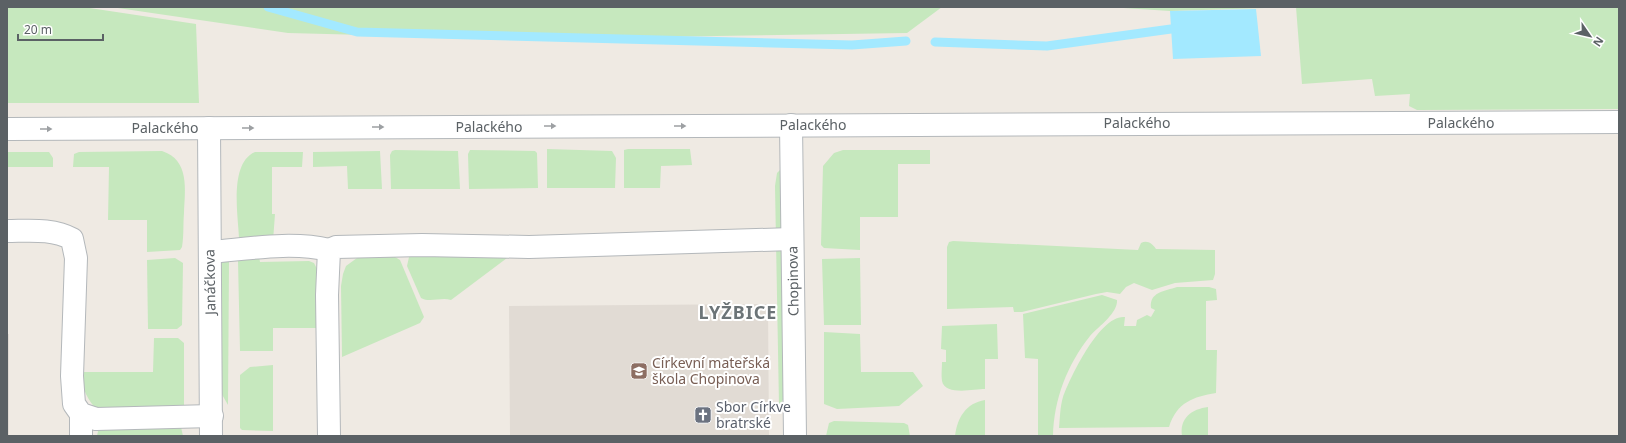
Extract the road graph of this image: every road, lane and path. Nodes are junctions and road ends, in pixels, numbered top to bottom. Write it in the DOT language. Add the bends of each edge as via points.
graph roads {
  1 [pos="1619,122"];
  2 [pos="791,125"];
  3 [pos="209,128"];
  4 [pos="7,129"];
  5 [pos="7,231"];
  6 [pos="792,239"];
  7 [pos="328,250"];
  8 [pos="210,252"];
  9 [pos="81,414"];
  10 [pos="212,426"];
  11 [pos="81,436"];
  12 [pos="329,436"];
  13 [pos="795,436"];
  1 -- 2 [label="street, Palackého"];
  3 -- 2 [label="street, Palackého, one-way"];
  2 -- 6 [label="street, Chopinova"];
  4 -- 3 [label="street, Palackého, one-way"];
  3 -- 8 [label="street, Janáčkova"];
  5 -- 9 [label="street" via="63,234 72,239 76,258 72,376 74,404"];
  6 -- 7 [label="street" via="537,247 336,247"];
  6 -- 13 [label="street, Chopinova"];
  7 -- 8 [label="street" via="315,246 285,246"];
  7 -- 12 [label="street"];
  8 -- 10 [label="street, Janáčkova"];
  9 -- 10 [label="street" via="96,419"];
  9 -- 11 [label="street"];
}
